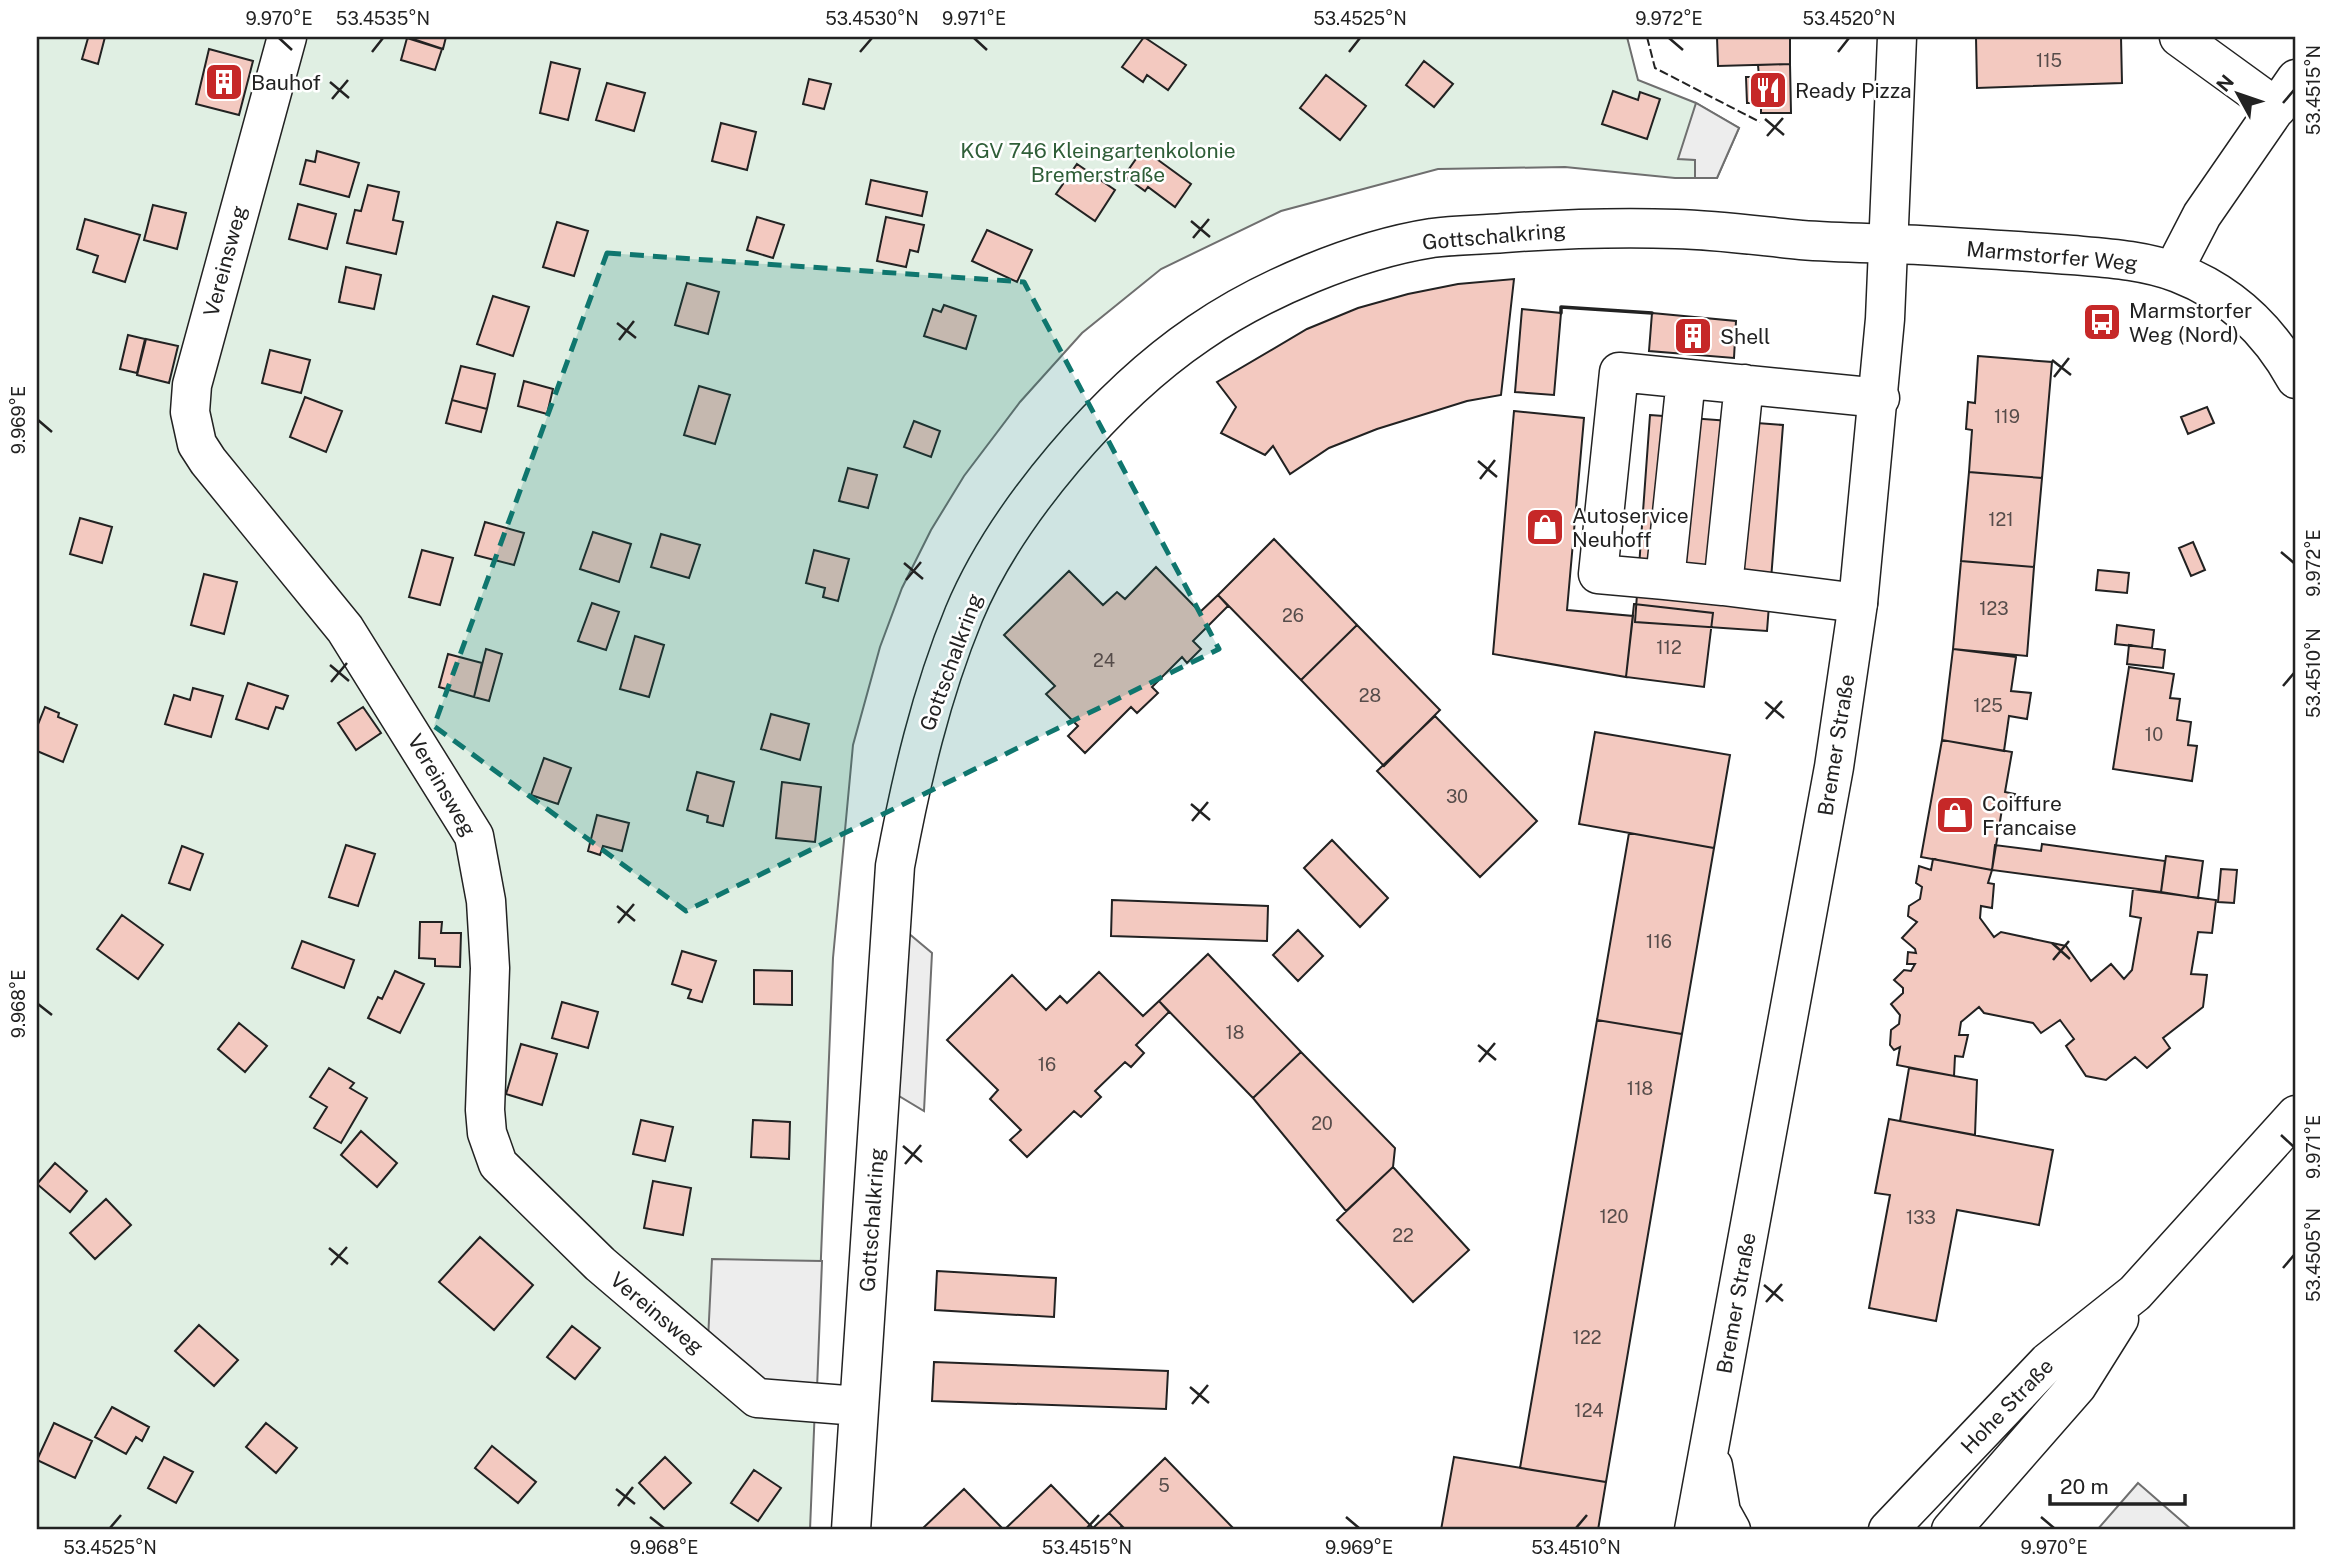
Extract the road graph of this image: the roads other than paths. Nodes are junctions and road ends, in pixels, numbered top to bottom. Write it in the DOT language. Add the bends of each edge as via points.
graph roads {
  1 [pos="287,37"];
  2 [pos="1897,37"];
  3 [pos="2179,37"];
  4 [pos="2286,94"];
  5 [pos="1888,244"];
  6 [pos="2173,271"];
  7 [pos="1686,379"];
  8 [pos="2296,379"];
  9 [pos="1744,384"];
  10 [pos="1880,398"];
  11 [pos="1665,580"];
  12 [pos="1723,586"];
  13 [pos="1858,603"];
  14 [pos="2285,1127"];
  15 [pos="2135,1293"];
  16 [pos="858,1406"];
  17 [pos="1711,1446"];
  18 [pos="851,1530"];
  19 [pos="1694,1530"];
  20 [pos="1731,1530"];
  21 [pos="1888,1530"];
  22 [pos="1951,1530"];
  1 -- 16 [label="street, Vereinsweg" via="197,366 190,412 197,443 345,629 474,836 490,968 485,1110 498,1164 555,1224 757,1398"];
  2 -- 5 [label="street, Bremer Straße"];
  3 -- 4 [label="street"];
  4 -- 6 [label="street" via="2202,215"];
  5 -- 6 [label="street, Marmstorfer Weg" via="2125,260"];
  5 -- 10 [label="street, Bremer Straße"];
  5 -- 16 [label="street, Gottschalkring" via="1677,229 1553,230 1432,238 1378,251 1313,274 1200,332 1149,372 1056,469 1007,535 965,612 909,788 895,866"];
  6 -- 8 [label="street, Marmstorfer Weg" via="2227,297 2268,338"];
  7 -- 9 [label="street"];
  7 -- 11 [label="street"];
  7 -- 11 [label="street" via="1619,372 1598,574"];
  9 -- 10 [label="street"];
  9 -- 12 [label="street"];
  10 -- 13 [label="street, Bremer Straße"];
  11 -- 12 [label="street"];
  12 -- 13 [label="street"];
  13 -- 17 [label="street, Bremer Straße" via="1834,767"];
  14 -- 15 [label="street, Hohe Straße"];
  15 -- 21 [label="street, Hohe Straße" via="2048,1362"];
  15 -- 22 [label="street, Hohe Straße" via="2077,1386"];
  16 -- 18 [label="street, Gottschalkring"];
  17 -- 19 [label="street, Bremer Straße"];
  17 -- 20 [label="street, Bremer Straße" via="1721,1512"];
}
